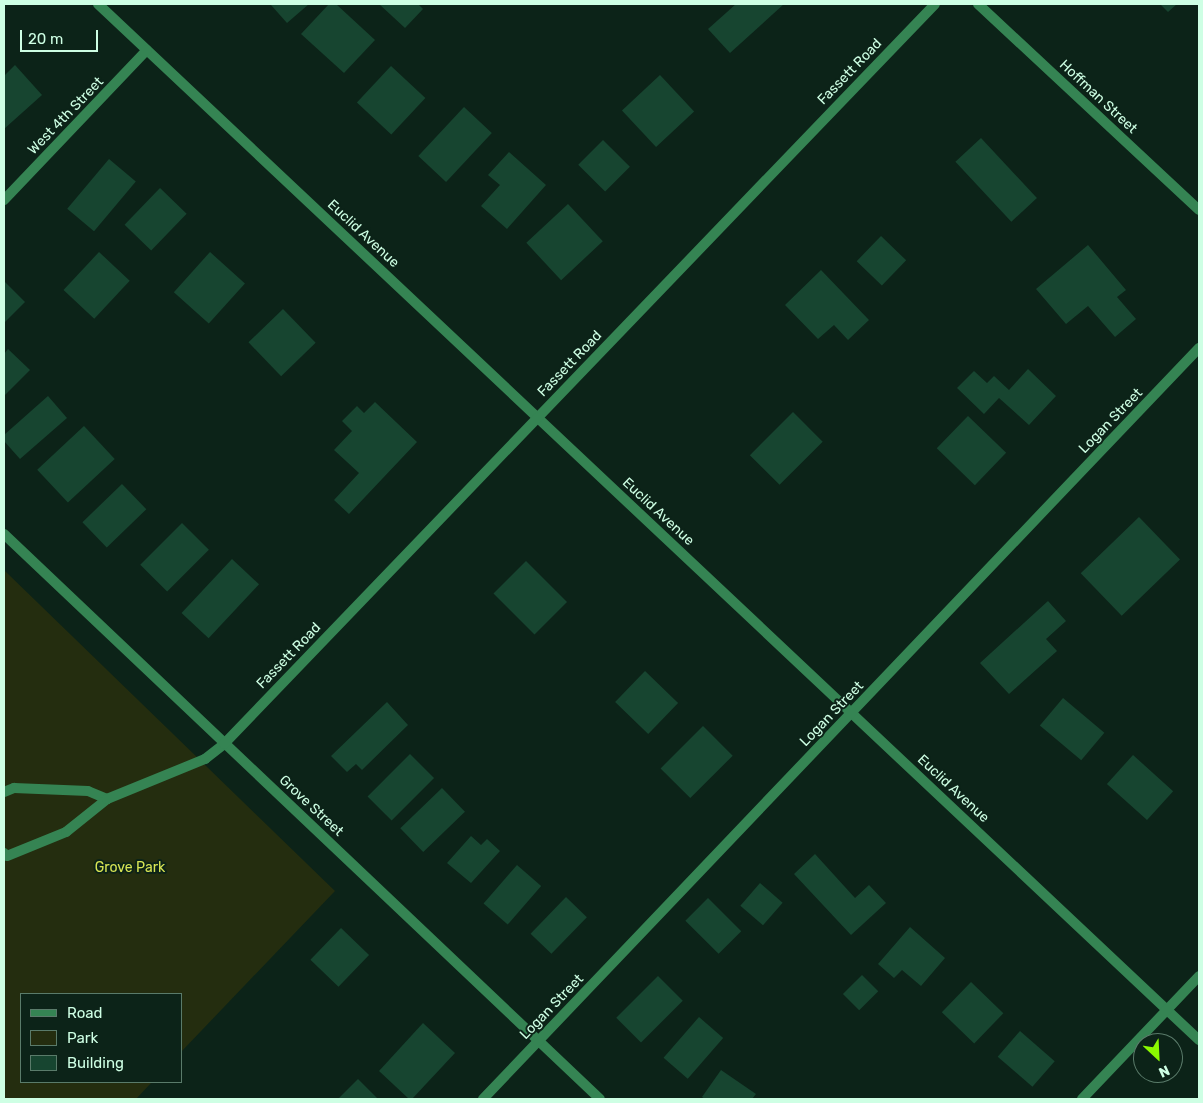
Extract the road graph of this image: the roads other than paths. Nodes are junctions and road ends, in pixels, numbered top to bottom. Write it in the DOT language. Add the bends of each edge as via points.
graph roads {
  1 [pos="98,4"];
  2 [pos="936,4"];
  3 [pos="978,4"];
  4 [pos="147,50"];
  5 [pos="4,200"];
  6 [pos="1199,210"];
  7 [pos="1199,348"];
  8 [pos="538,417"];
  9 [pos="4,534"];
  10 [pos="852,713"];
  11 [pos="224,744"];
  12 [pos="4,792"];
  13 [pos="107,799"];
  14 [pos="4,853"];
  15 [pos="1199,976"];
  16 [pos="1167,1010"];
  17 [pos="1199,1040"];
  18 [pos="539,1041"];
  19 [pos="484,1099"];
  20 [pos="600,1099"];
  21 [pos="1082,1099"];
  1 -- 4 [label="street, Euclid Avenue"];
  2 -- 8 [label="street, Fassett Road"];
  3 -- 6 [label="street, Hoffman Street"];
  4 -- 5 [label="street, West 4th Street"];
  4 -- 8 [label="street, Euclid Avenue"];
  7 -- 10 [label="street, Logan Street"];
  8 -- 10 [label="street, Euclid Avenue"];
  8 -- 11 [label="street, Fassett Road"];
  9 -- 11 [label="street, Grove Street"];
  10 -- 16 [label="street, Euclid Avenue"];
  10 -- 18 [label="street, Logan Street"];
  11 -- 13 [label="street, Fassett Road" via="205,759"];
  11 -- 18 [label="street, Grove Street"];
  12 -- 13 [label="street" via="14,788 88,791"];
  13 -- 14 [label="street, Fassett Road" via="66,832 7,856"];
  15 -- 16 [label="street"];
  16 -- 17 [label="street, Euclid Avenue"];
  16 -- 21 [label="street"];
  18 -- 19 [label="street, Logan Street"];
  18 -- 20 [label="street, Grove Street"];
}
